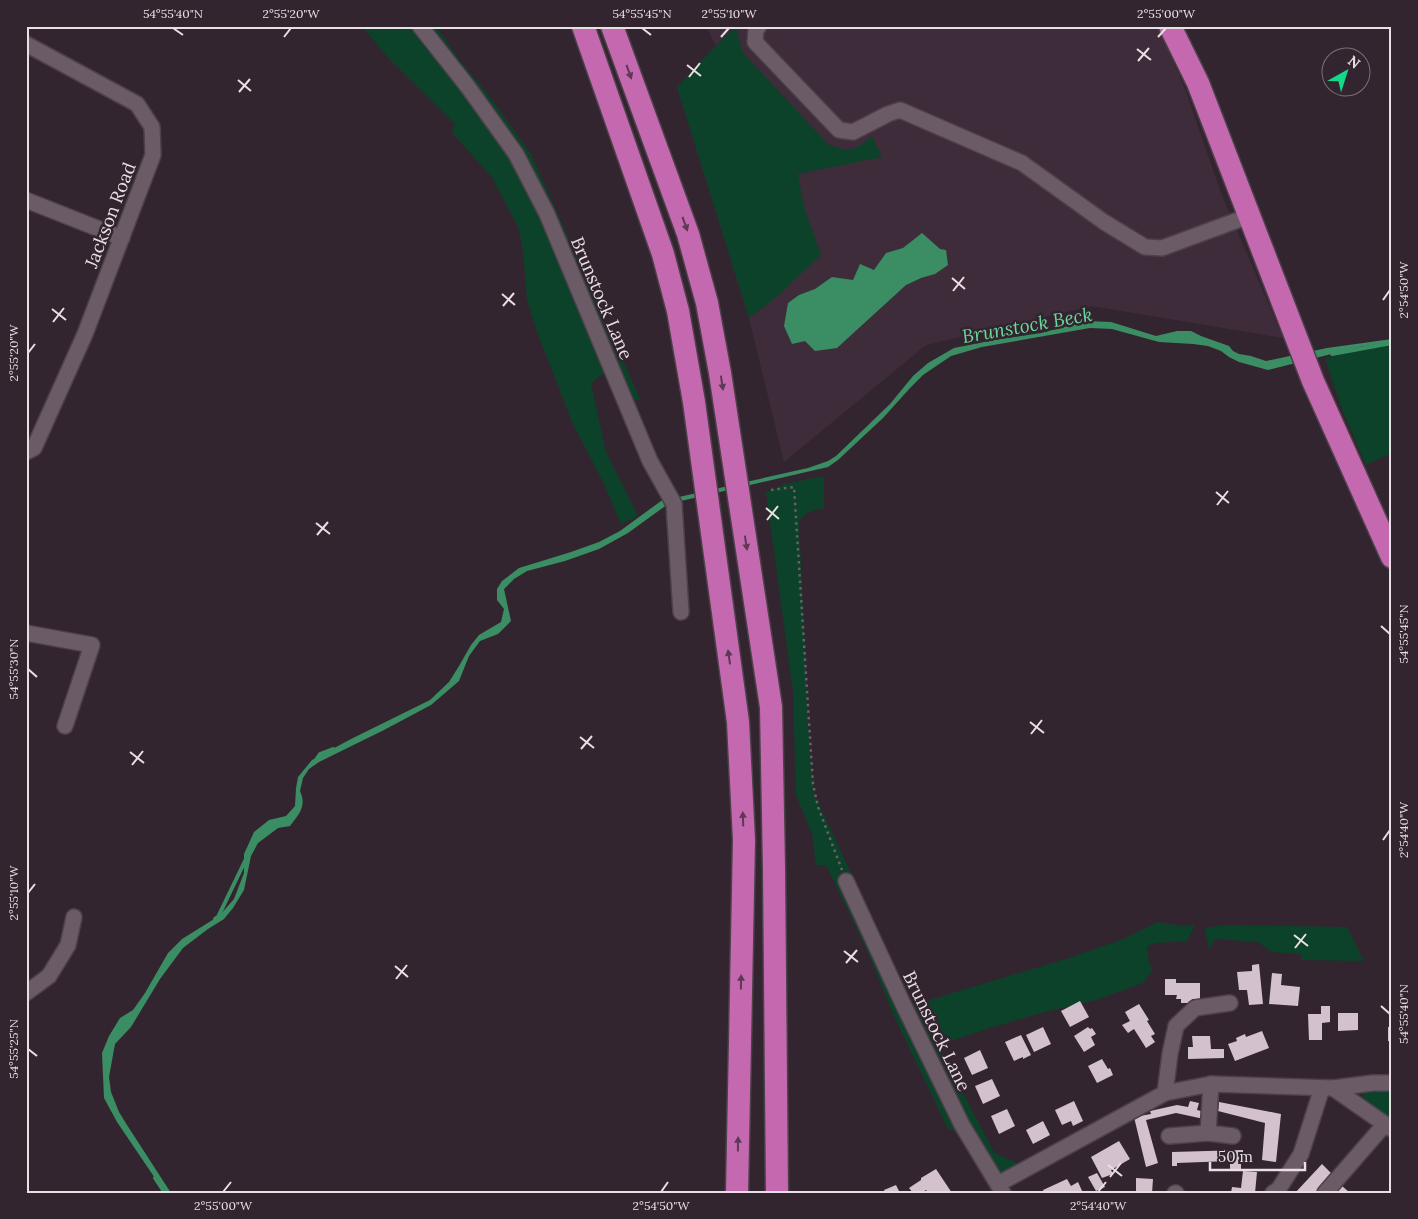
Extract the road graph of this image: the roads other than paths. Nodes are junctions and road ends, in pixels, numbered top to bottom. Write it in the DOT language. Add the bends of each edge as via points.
graph roads {
  1 [pos="420,26"];
  2 [pos="583,26"];
  3 [pos="612,26"];
  4 [pos="759,26"];
  5 [pos="1170,26"];
  6 [pos="26,44"];
  7 [pos="26,200"];
  8 [pos="1249,216"];
  9 [pos="122,238"];
  10 [pos="26,452"];
  11 [pos="1392,557"];
  12 [pos="680,612"];
  13 [pos="26,633"];
  14 [pos="65,726"];
  15 [pos="846,880"];
  16 [pos="74,917"];
  17 [pos="26,993"];
  18 [pos="1230,1003"];
  19 [pos="1392,1083"];
  20 [pos="1211,1084"];
  21 [pos="1328,1088"];
  22 [pos="1165,1093"];
  23 [pos="1388,1127"];
  24 [pos="1208,1133"];
  25 [pos="1169,1136"];
  26 [pos="1233,1136"];
  27 [pos="1001,1188"];
  28 [pos="737,1193"];
  29 [pos="777,1193"];
  30 [pos="1273,1193"];
  31 [pos="1325,1193"];
  1 -- 12 [label="street, Brunstock Lane" via="516,154 547,214 650,462 674,504"];
  28 -- 2 [label="highway, one-way" via="744,840 738,722 694,402 678,311 663,254"];
  3 -- 29 [label="highway, one-way" via="688,234 708,303 771,707"];
  4 -- 8 [label="street" via="755,42 839,130 853,132 900,110 1022,163 1145,247 1162,248"];
  5 -- 8 [label="highway" via="1198,83"];
  6 -- 9 [label="street, Jackson Road" via="137,104 152,127 153,155"];
  7 -- 9 [label="street"];
  8 -- 11 [label="highway" via="1313,381"];
  9 -- 10 [label="street, Jackson Road" via="86,334 34,448"];
  13 -- 14 [label="street" via="92,645"];
  15 -- 27 [label="street, Brunstock Lane" via="962,1125"];
  16 -- 17 [label="street" via="68,944 49,976"];
  18 -- 22 [label="street" via="1195,1008 1176,1026"];
  19 -- 21 [label="street"];
  20 -- 21 [label="street"];
  20 -- 22 [label="street"];
  20 -- 24 [label="street"];
  21 -- 23 [label="street"];
  21 -- 30 [label="street" via="1301,1154"];
  22 -- 27 [label="street"];
  23 -- 31 [label="street"];
  24 -- 25 [label="street"];
  24 -- 26 [label="street"];
}
